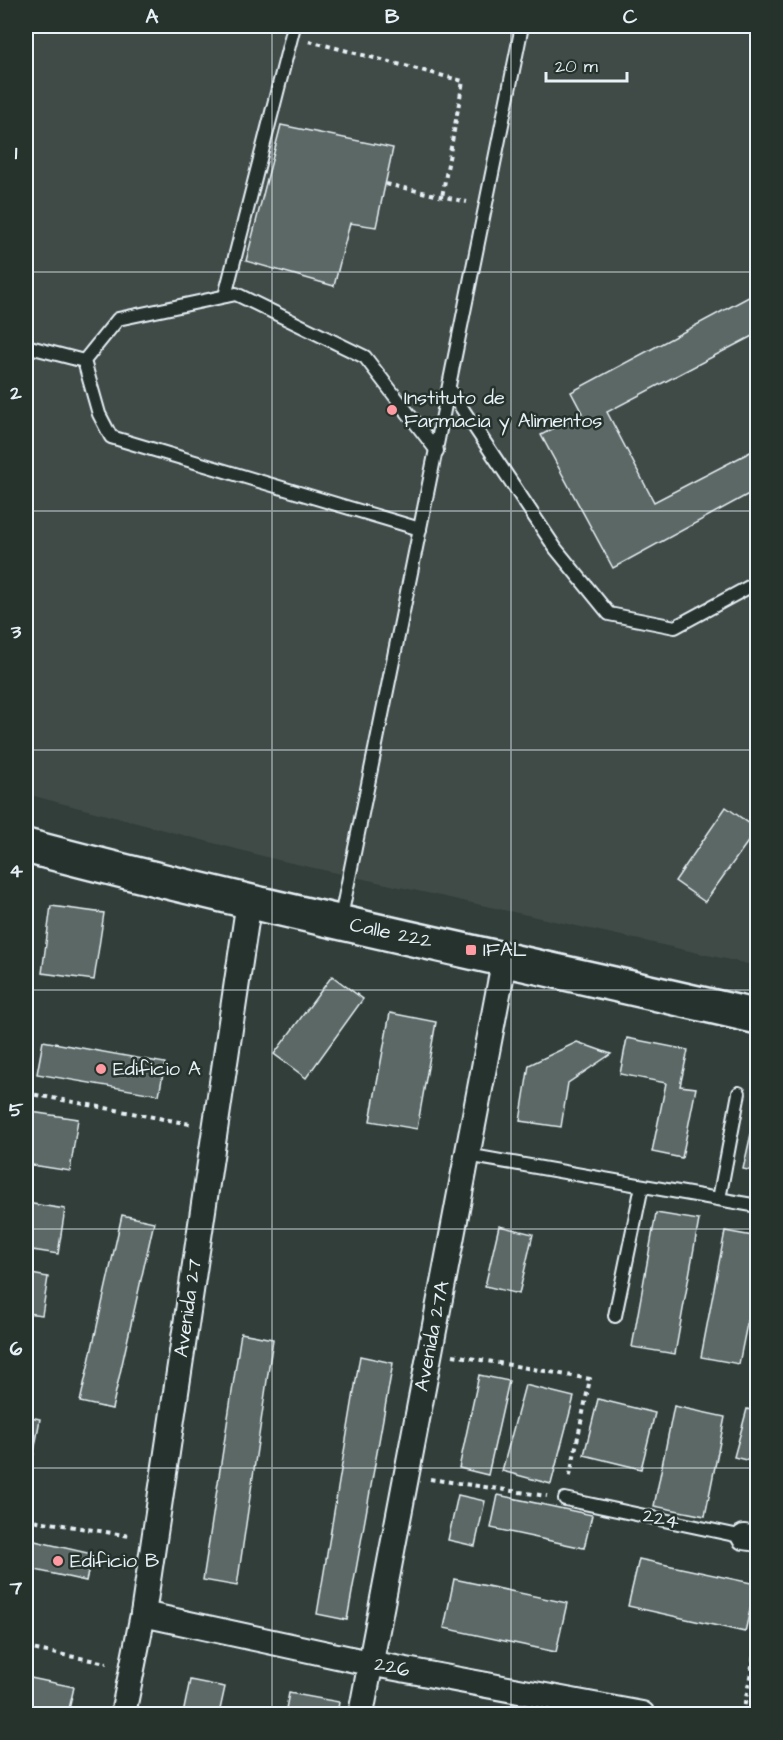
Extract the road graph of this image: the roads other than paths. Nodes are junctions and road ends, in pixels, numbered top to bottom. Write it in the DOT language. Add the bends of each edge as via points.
graph roads {
  1 [pos="522,26"];
  2 [pos="292,31"];
  3 [pos="225,296"];
  4 [pos="26,346"];
  5 [pos="84,361"];
  6 [pos="449,389"];
  7 [pos="436,451"];
  8 [pos="420,529"];
  9 [pos="758,582"];
  10 [pos="26,846"];
  11 [pos="249,901"];
  12 [pos="340,923"];
  13 [pos="505,957"];
  14 [pos="758,1017"];
  15 [pos="739,1093"];
  16 [pos="467,1155"];
  17 [pos="642,1186"];
  18 [pos="719,1199"];
  19 [pos="758,1206"];
  20 [pos="615,1316"];
  21 [pos="565,1499"];
  22 [pos="751,1538"];
  23 [pos="143,1614"];
  24 [pos="369,1663"];
  25 [pos="123,1714"];
  26 [pos="361,1714"];
  27 [pos="637,1714"];
  1 -- 6 [label="lane"];
  2 -- 3 [label="lane"];
  3 -- 5 [label="lane" via="118,318"];
  3 -- 7 [label="lane" via="236,294 365,357"];
  4 -- 5 [label="lane"];
  5 -- 8 [label="lane" via="99,414 111,437"];
  6 -- 7 [label="lane"];
  6 -- 9 [label="lane" via="556,549 609,614 675,627"];
  7 -- 8 [label="lane"];
  8 -- 12 [label="lane"];
  10 -- 11 [label="main road, Calle 222"];
  11 -- 12 [label="main road, Calle 222"];
  11 -- 23 [label="street, Avenida 27"];
  12 -- 13 [label="main road, Calle 222"];
  13 -- 14 [label="main road, Calle 222"];
  13 -- 16 [label="street, Avenida 27A"];
  15 -- 18 [label="lane"];
  16 -- 17 [label="lane"];
  16 -- 24 [label="street, Avenida 27A"];
  17 -- 18 [label="lane"];
  17 -- 20 [label="lane"];
  18 -- 19 [label="lane"];
  21 -- 22 [label="lane, 224"];
  23 -- 24 [label="street, 226"];
  23 -- 25 [label="street, Avenida 27"];
  24 -- 26 [label="street, Avenida 27A"];
  24 -- 27 [label="street, 226"];
}
